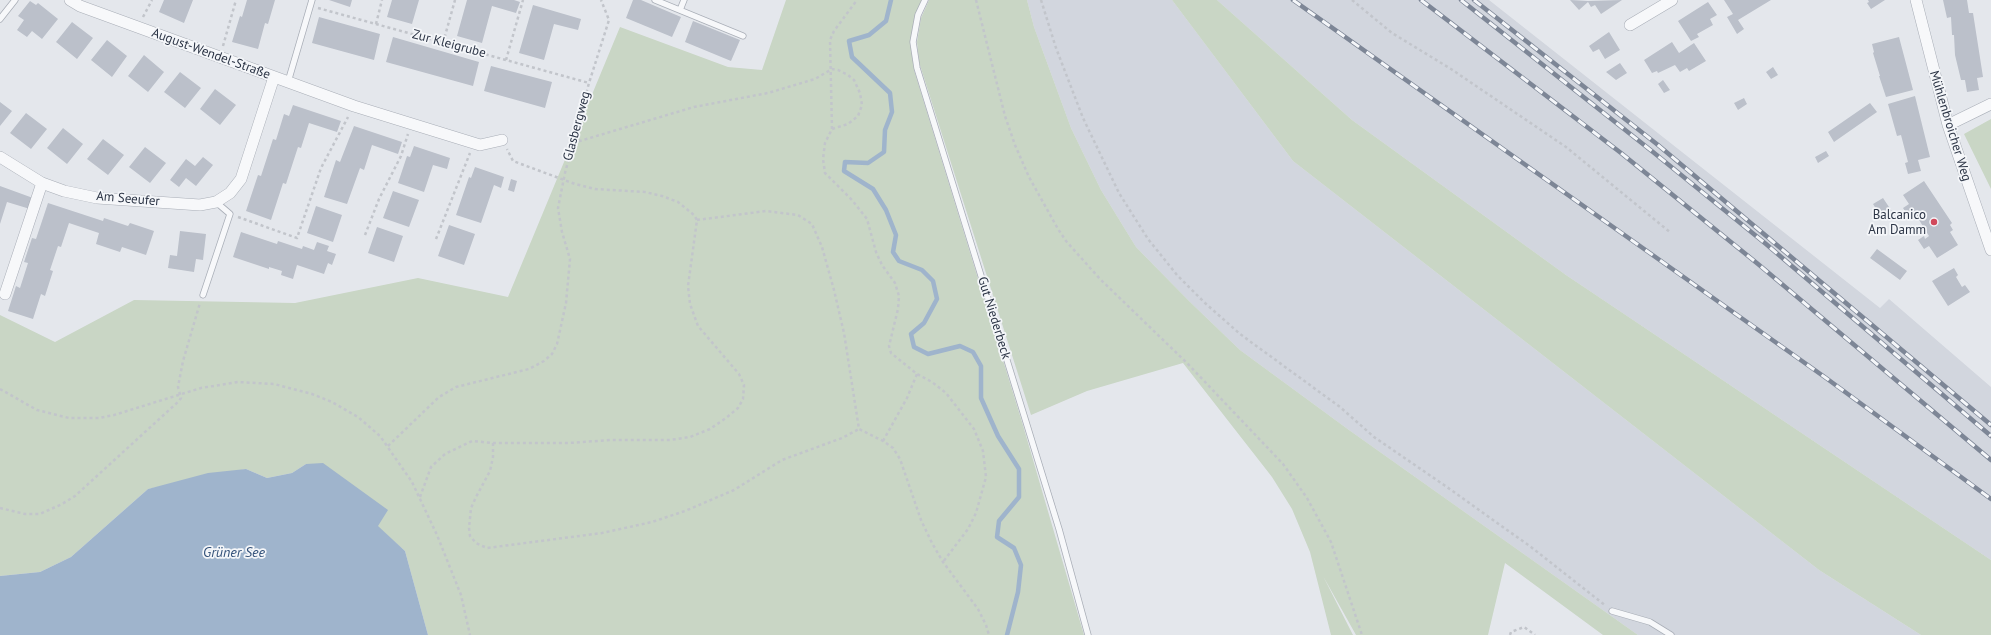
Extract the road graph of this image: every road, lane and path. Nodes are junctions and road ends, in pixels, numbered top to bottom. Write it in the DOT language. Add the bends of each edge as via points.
graph roads {
  1 [pos="15,0"];
  2 [pos="70,0"];
  3 [pos="152,0"];
  4 [pos="236,0"];
  5 [pos="382,0"];
  6 [pos="455,0"];
  7 [pos="523,0"];
  8 [pos="601,0"];
  9 [pos="655,0"];
  10 [pos="684,0"];
  11 [pos="857,0"];
  12 [pos="925,0"];
  13 [pos="976,0"];
  14 [pos="1041,0"];
  15 [pos="1352,0"];
  16 [pos="1672,0"];
  17 [pos="1916,0"];
  18 [pos="311,3"];
  19 [pos="680,10"];
  20 [pos="0,19"];
  21 [pos="376,24"];
  22 [pos="1630,25"];
  23 [pos="139,27"];
  24 [pos="743,36"];
  25 [pos="443,43"];
  26 [pos="220,57"];
  27 [pos="506,60"];
  28 [pos="832,69"];
  29 [pos="274,77"];
  30 [pos="288,82"];
  31 [pos="589,83"];
  32 [pos="1991,104"];
  33 [pos="354,106"];
  34 [pos="412,124"];
  35 [pos="1948,125"];
  36 [pos="832,129"];
  37 [pos="502,140"];
  38 [pos="573,142"];
  39 [pos="474,143"];
  40 [pos="0,157"];
  41 [pos="564,179"];
  42 [pos="42,182"];
  43 [pos="216,202"];
  44 [pos="230,214"];
  45 [pos="697,220"];
  46 [pos="1671,233"];
  47 [pos="365,235"];
  48 [pos="436,239"];
  49 [pos="1991,250"];
  50 [pos="5,294"];
  51 [pos="203,295"];
  52 [pos="917,374"];
  53 [pos="0,389"];
  54 [pos="180,394"];
  55 [pos="859,429"];
  56 [pos="883,441"];
  57 [pos="493,443"];
  58 [pos="388,446"];
  59 [pos="420,497"];
  60 [pos="0,508"];
  61 [pos="943,562"];
  62 [pos="1612,611"];
  63 [pos="470,635"];
  64 [pos="989,635"];
  65 [pos="1088,635"];
  66 [pos="1362,635"];
  67 [pos="1510,635"];
  68 [pos="1535,635"];
  69 [pos="1671,635"];
  1 -- 20 [label="lane"];
  2 -- 23 [label="street, August-Wendel-Straße"];
  3 -- 23 [label="path"];
  4 -- 26 [label="path"];
  5 -- 21 [label="path"];
  6 -- 25 [label="path"];
  7 -- 27 [label="path"];
  8 -- 31 [label="path, Glasbergweg" via="609,20"];
  9 -- 19 [label="lane"];
  10 -- 19 [label="lane"];
  11 -- 28 [label="path" via="832,36 829,48"];
  12 -- 65 [label="lane, Gut Niederbeck" via="918,15 914,42 917,68 1059,529"];
  13 -- 66 [label="path" via="1005,116 1015,145 1029,177 1058,229 1100,279 1187,363 1283,464 1308,498 1331,542"];
  14 -- 62 [label="path" via="1083,118 1119,193 1148,239 1177,275 1240,334 1340,407 1374,437 1531,548"];
  15 -- 46 [label="path" via="1392,33 1451,69 1566,147"];
  16 -- 22 [label="street"];
  17 -- 35 [label="street, Mühlenbroicher Weg"];
  18 -- 21 [label="path, Zur Kleigrube"];
  18 -- 30 [label="lane"];
  19 -- 24 [label="lane"];
  21 -- 25 [label="path, Zur Kleigrube"];
  23 -- 26 [label="street, August-Wendel-Straße"];
  25 -- 27 [label="path, Zur Kleigrube"];
  26 -- 29 [label="street, August-Wendel-Straße"];
  27 -- 31 [label="path, Zur Kleigrube"];
  28 -- 36 [label="path"];
  28 -- 36 [label="path" via="854,80 862,104 858,116 848,124"];
  28 -- 38 [label="path" via="815,79 768,93 694,107"];
  29 -- 30 [label="street, August-Wendel-Straße"];
  29 -- 43 [label="street, Am Seeufer" via="241,179 230,193"];
  30 -- 33 [label="street, August-Wendel-Straße"];
  31 -- 38 [label="path, Glasbergweg"];
  32 -- 35 [label="street"];
  33 -- 34 [label="street, August-Wendel-Straße"];
  33 -- 44 [label="path" via="321,168 297,238"];
  34 -- 39 [label="street, August-Wendel-Straße"];
  34 -- 47 [label="path" via="401,156 379,199"];
  35 -- 49 [label="street, Mühlenbroicher Weg"];
  36 -- 52 [label="path" via="825,144 825,173 867,219 876,252 895,283 899,296 889,346 891,354"];
  37 -- 39 [label="street, August-Wendel-Straße" via="480,145"];
  37 -- 41 [label="path, Glasbergweg" via="513,161"];
  38 -- 41 [label="path, Glasbergweg"];
  39 -- 48 [label="path"];
  40 -- 42 [label="street, Am Seeufer"];
  41 -- 45 [label="path" via="595,189 645,192 662,196 678,202"];
  41 -- 58 [label="path" via="558,208 570,259 570,274 562,327 558,344 552,354 529,369 456,387 424,410"];
  42 -- 43 [label="street, Am Seeufer" via="64,191 96,198 200,205"];
  42 -- 50 [label="street"];
  43 -- 44 [label="lane"];
  44 -- 51 [label="lane"];
  45 -- 55 [label="path" via="766,210 798,215 812,224 822,247 844,333"];
  45 -- 57 [label="path" via="689,272 690,304 698,326 742,380 744,391 738,408 710,429 690,437 651,441"];
  51 -- 54 [label="path" via="183,361 178,387"];
  52 -- 56 [label="path"];
  52 -- 61 [label="path" via="946,393 957,406 974,429 985,461 986,477 976,513 968,529"];
  53 -- 54 [label="path" via="38,410 84,419 126,412"];
  54 -- 58 [label="path" via="238,382 293,388 348,410 371,426"];
  54 -- 60 [label="path" via="179,401 74,496 40,514 26,514"];
  55 -- 56 [label="path"];
  55 -- 57 [label="path" via="782,460 734,490 685,512 602,533 487,548 481,547 470,536 470,524 471,508 490,471"];
  56 -- 61 [label="path" via="893,448 900,459 921,520"];
  57 -- 59 [label="path" via="472,441 445,454 431,467"];
  58 -- 59 [label="path"];
  59 -- 63 [label="path" via="461,595"];
  61 -- 64 [label="path" via="978,609"];
  62 -- 69 [label="lane" via="1650,622"];
  67 -- 68 [label="path" via="1524,627"];
}
